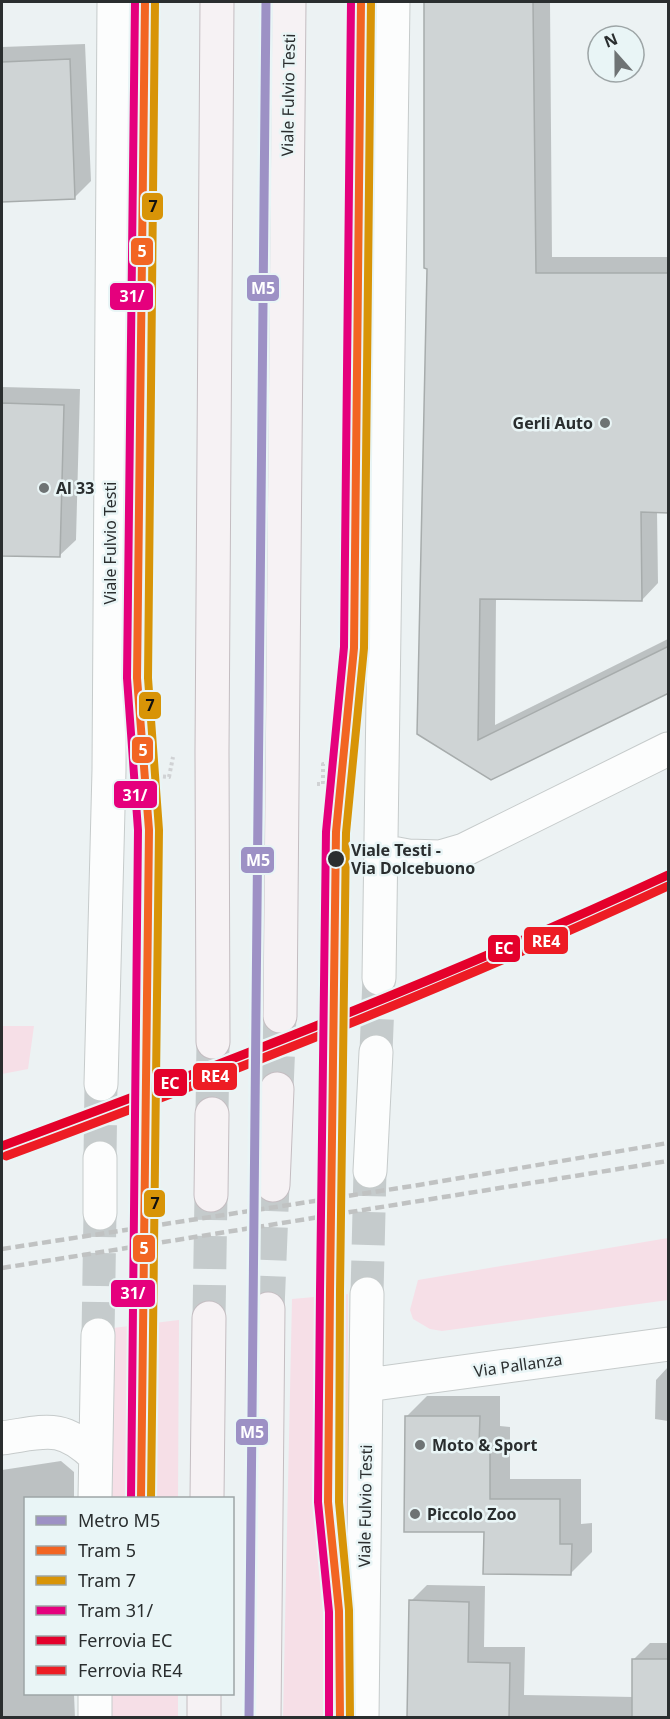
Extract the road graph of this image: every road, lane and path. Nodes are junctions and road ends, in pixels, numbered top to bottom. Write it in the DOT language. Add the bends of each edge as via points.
graph roads {
  1 [pos="114,2"];
  2 [pos="217,2"];
  3 [pos="289,2"];
  4 [pos="393,2"];
  5 [pos="669,748"];
  6 [pos="175,750"];
  7 [pos="157,776"];
  8 [pos="381,851"];
  9 [pos="379,978"];
  10 [pos="280,1016"];
  11 [pos="213,1042"];
  12 [pos="376,1052"];
  13 [pos="101,1084"];
  14 [pos="277,1089"];
  15 [pos="212,1114"];
  16 [pos="100,1158"];
  17 [pos="370,1171"];
  18 [pos="273,1185"];
  19 [pos="211,1195"];
  20 [pos="100,1213"];
  21 [pos="367,1294"];
  22 [pos="268,1309"];
  23 [pos="209,1318"];
  24 [pos="98,1335"];
  25 [pos="669,1344"];
  26 [pos="367,1385"];
  27 [pos="2,1438"];
  28 [pos="95,1456"];
  29 [pos="95,1497"];
  30 [pos="207,1497"];
  31 [pos="95,1695"];
  32 [pos="204,1695"];
  33 [pos="95,1718"];
  34 [pos="204,1718"];
  35 [pos="264,1718"];
  36 [pos="362,1718"];
  1 -- 13 [label="street, Viale Fulvio Testi" via="109,770"];
  2 -- 11 [label="main road"];
  3 -- 10 [label="main road, Viale Fulvio Testi"];
  4 -- 8 [label="street"];
  5 -- 8 [label="street" via="464,850 441,857"];
  6 -- 7 [label="path" via="169,777"];
  8 -- 9 [label="street"];
  12 -- 17 [label="street"];
  14 -- 18 [label="main road"];
  15 -- 19 [label="main road"];
  16 -- 20 [label="street"];
  21 -- 26 [label="street, Viale Fulvio Testi"];
  22 -- 35 [label="main road"];
  23 -- 30 [label="main road"];
  24 -- 28 [label="street"];
  25 -- 26 [label="street, Via Pallanza"];
  26 -- 36 [label="street, Viale Fulvio Testi"];
  27 -- 28 [label="street" via="44,1432 66,1434"];
  28 -- 29 [label="street"];
  31 -- 33 [label="street"];
  32 -- 34 [label="main road"];
}
